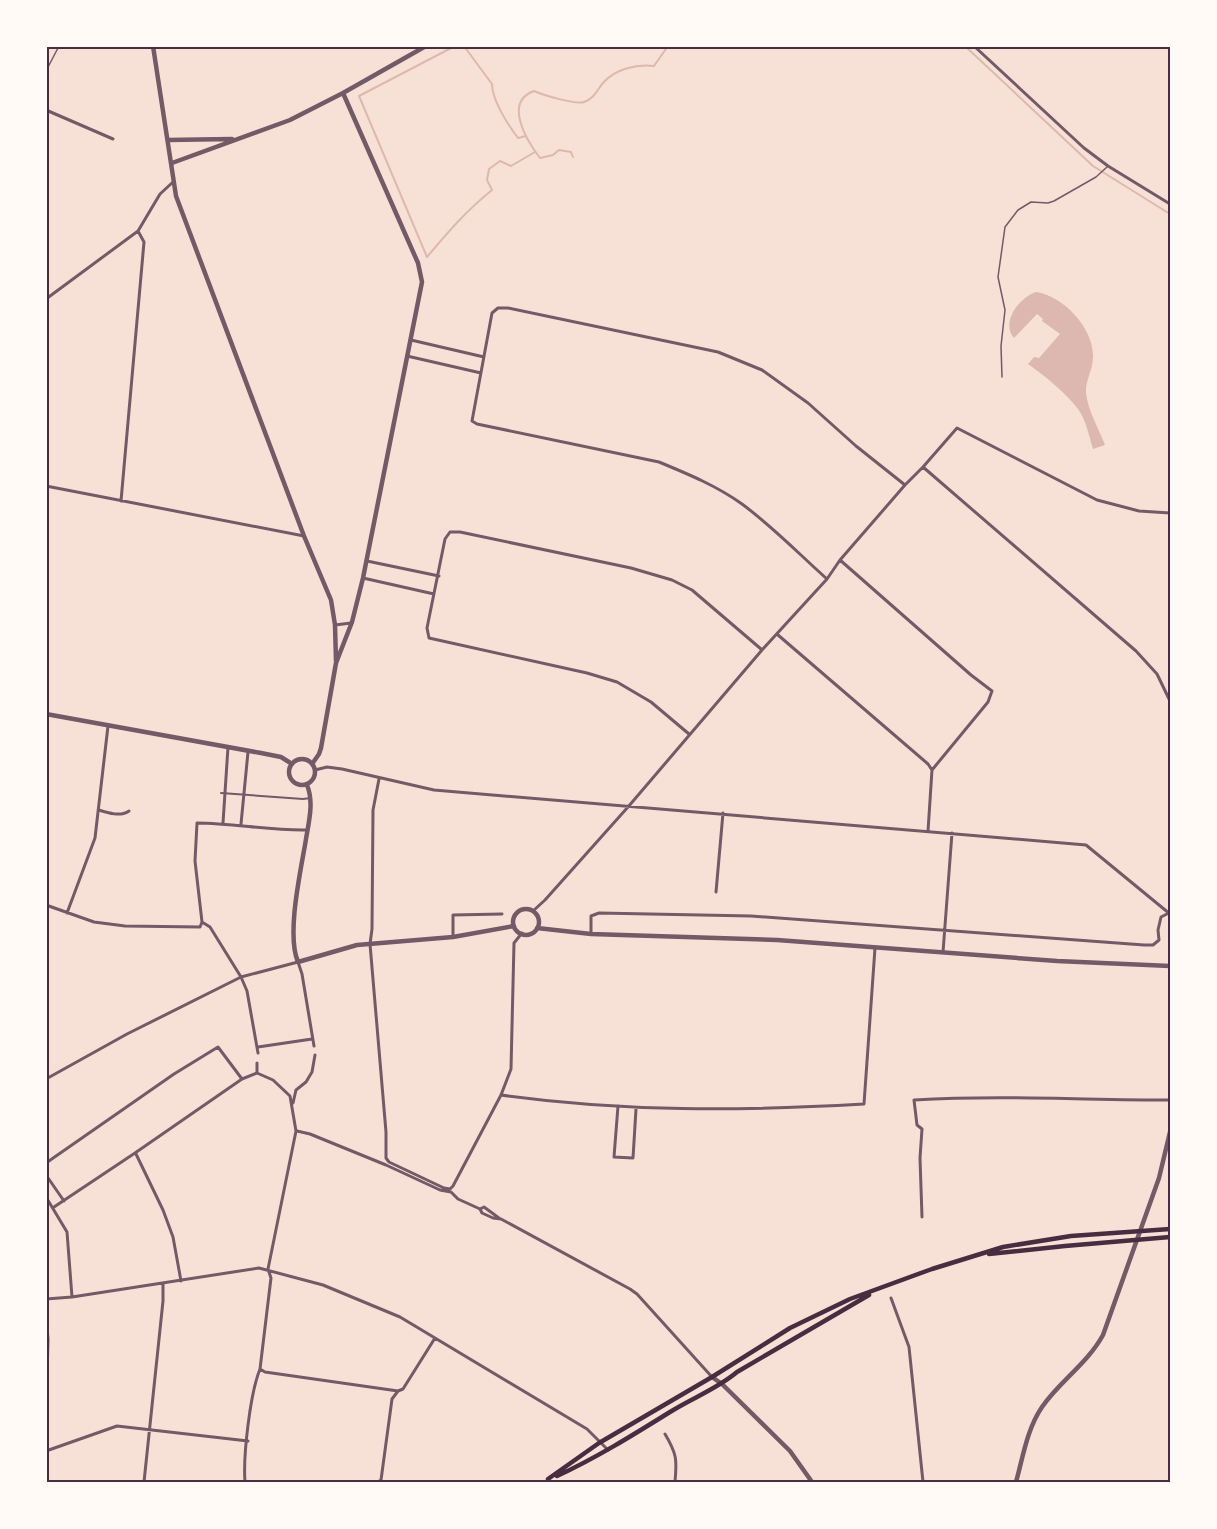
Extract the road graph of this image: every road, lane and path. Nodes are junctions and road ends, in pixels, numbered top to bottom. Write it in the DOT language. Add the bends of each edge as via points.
graph roads {
  1 [pos="59,46"];
  2 [pos="153,46"];
  3 [pos="426,46"];
  4 [pos="974,46"];
  5 [pos="46,70"];
  6 [pos="342,93"];
  7 [pos="46,110"];
  8 [pos="113,139"];
  9 [pos="238,139"];
  10 [pos="168,140"];
  11 [pos="210,140"];
  12 [pos="212,149"];
  13 [pos="172,163"];
  14 [pos="1106,167"];
  15 [pos="173,182"];
  16 [pos="1170,204"];
  17 [pos="138,231"];
  18 [pos="46,299"];
  19 [pos="411,340"];
  20 [pos="407,356"];
  21 [pos="484,357"];
  22 [pos="481,373"];
  23 [pos="1002,377"];
  24 [pos="923,467"];
  25 [pos="904,485"];
  26 [pos="46,486"];
  27 [pos="121,501"];
  28 [pos="1170,513"];
  29 [pos="304,536"];
  30 [pos="366,560"];
  31 [pos="840,560"];
  32 [pos="439,576"];
  33 [pos="363,578"];
  34 [pos="827,579"];
  35 [pos="434,594"];
  36 [pos="352,622"];
  37 [pos="335,625"];
  38 [pos="777,634"];
  39 [pos="762,650"];
  40 [pos="336,663"];
  41 [pos="1170,701"];
  42 [pos="46,714"];
  43 [pos="108,725"];
  44 [pos="689,734"];
  45 [pos="228,747"];
  46 [pos="248,750"];
  47 [pos="292,764"];
  48 [pos="312,764"];
  49 [pos="315,770"];
  50 [pos="932,770"];
  51 [pos="379,778"];
  52 [pos="308,784"];
  53 [pos="223,793"];
  54 [pos="244,794"];
  55 [pos="311,798"];
  56 [pos="628,807"];
  57 [pos="99,810"];
  58 [pos="129,811"];
  59 [pos="723,813"];
  60 [pos="223,823"];
  61 [pos="241,824"];
  62 [pos="308,830"];
  63 [pos="928,831"];
  64 [pos="952,833"];
  65 [pos="716,892"];
  66 [pos="46,906"];
  67 [pos="533,911"];
  68 [pos="67,913"];
  69 [pos="502,914"];
  70 [pos="1170,914"];
  71 [pos="202,922"];
  72 [pos="514,926"];
  73 [pos="537,928"];
  74 [pos="944,932"];
  75 [pos="522,933"];
  76 [pos="591,934"];
  77 [pos="453,937"];
  78 [pos="370,944"];
  79 [pos="875,946"];
  80 [pos="943,951"];
  81 [pos="298,962"];
  82 [pos="1170,966"];
  83 [pos="242,977"];
  84 [pos="312,1039"];
  85 [pos="314,1046"];
  86 [pos="258,1047"];
  87 [pos="258,1053"];
  88 [pos="315,1055"];
  89 [pos="257,1063"];
  90 [pos="257,1073"];
  91 [pos="242,1078"];
  92 [pos="46,1079"];
  93 [pos="501,1095"];
  94 [pos="1170,1100"];
  95 [pos="292,1104"];
  96 [pos="618,1106"];
  97 [pos="636,1108"];
  98 [pos="296,1131"];
  99 [pos="1170,1132"];
  100 [pos="135,1154"];
  101 [pos="46,1163"];
  102 [pos="46,1175"];
  103 [pos="46,1197"];
  104 [pos="64,1201"];
  105 [pos="54,1208"];
  106 [pos="922,1217"];
  107 [pos="1170,1229"];
  108 [pos="1140,1231"];
  109 [pos="1170,1237"];
  110 [pos="1137,1240"];
  111 [pos="980,1256"];
  112 [pos="268,1269"];
  113 [pos="181,1281"];
  114 [pos="163,1284"];
  115 [pos="882,1288"];
  116 [pos="72,1297"];
  117 [pos="891,1298"];
  118 [pos="46,1299"];
  119 [pos="46,1315"];
  120 [pos="435,1338"];
  121 [pos="47,1351"];
  122 [pos="260,1369"];
  123 [pos="712,1377"];
  124 [pos="722,1384"];
  125 [pos="398,1391"];
  126 [pos="46,1418"];
  127 [pos="150,1429"];
  128 [pos="665,1434"];
  129 [pos="248,1441"];
  130 [pos="46,1442"];
  131 [pos="599,1443"];
  132 [pos="608,1450"];
  133 [pos="47,1451"];
  134 [pos="546,1481"];
  135 [pos="144,1482"];
  136 [pos="245,1482"];
  137 [pos="378,1482"];
  138 [pos="675,1482"];
  139 [pos="812,1482"];
  140 [pos="922,1482"];
  141 [pos="1016,1482"];
  1 -- 5 [label="lane"];
  2 -- 10 [label="street"];
  3 -- 6 [label="street"];
  4 -- 14 [label="street"];
  6 -- 9 [label="street" via="290,120"];
  6 -- 19 [label="street" via="418,263 422,282"];
  7 -- 8 [label="street"];
  9 -- 11 [label="street"];
  9 -- 12 [label="street"];
  10 -- 11 [label="street"];
  10 -- 13 [label="street"];
  11 -- 12 [label="street"];
  12 -- 13 [label="street"];
  13 -- 15 [label="street"];
  14 -- 16 [label="street"];
  14 -- 23 [label="lane" via="1054,201 1031,202 1018,210 1005,227 998,277 1005,310"];
  15 -- 17 [label="street" via="160,194"];
  15 -- 29 [label="street"];
  17 -- 18 [label="street"];
  17 -- 27 [label="street" via="144,242"];
  19 -- 20 [label="street"];
  19 -- 21 [label="street"];
  20 -- 22 [label="street"];
  20 -- 30 [label="street"];
  21 -- 22 [label="street"];
  21 -- 25 [label="street" via="492,314 498,308 718,352 762,370 808,403"];
  22 -- 34 [label="street" via="472,421 477,424 659,462 685,473 744,505"];
  24 -- 25 [label="street"];
  24 -- 28 [label="street" via="957,428 1097,500 1139,511"];
  24 -- 41 [label="street" via="1136,651 1157,674"];
  25 -- 31 [label="street"];
  26 -- 27 [label="street"];
  27 -- 29 [label="street"];
  29 -- 37 [label="street" via="331,600"];
  30 -- 32 [label="street"];
  30 -- 33 [label="street"];
  31 -- 34 [label="street"];
  31 -- 50 [label="street" via="992,691 988,702"];
  32 -- 35 [label="street"];
  32 -- 39 [label="street" via="445,539 450,532 632,568 692,590"];
  33 -- 35 [label="street"];
  33 -- 36 [label="street"];
  34 -- 38 [label="street"];
  35 -- 44 [label="street" via="427,628 429,638 617,682 651,702"];
  36 -- 37 [label="street"];
  36 -- 40 [label="street"];
  37 -- 40 [label="street"];
  38 -- 39 [label="street"];
  38 -- 50 [label="street"];
  39 -- 44 [label="street"];
  40 -- 48 [label="street" via="321,748"];
  42 -- 43 [label="street"];
  43 -- 45 [label="street"];
  43 -- 57 [label="street"];
  44 -- 56 [label="street"];
  45 -- 46 [label="street"];
  45 -- 53 [label="street"];
  46 -- 47 [label="street" via="281,757"];
  46 -- 54 [label="street"];
  47 -- 48 [label="street" via="304,759"];
  47 -- 52 [label="street" via="292,780 299,785"];
  48 -- 49 [label="street"];
  49 -- 51 [label="street" via="327,767"];
  49 -- 52 [label="street" via="314,779"];
  50 -- 63 [label="street"];
  51 -- 56 [label="street" via="434,790"];
  51 -- 78 [label="street" via="374,810"];
  52 -- 55 [label="street"];
  53 -- 54 [label="street"];
  53 -- 60 [label="street"];
  54 -- 55 [label="street"];
  54 -- 61 [label="street"];
  55 -- 62 [label="street"];
  56 -- 59 [label="street"];
  56 -- 67 [label="street"];
  57 -- 58 [label="street" via="114,814"];
  57 -- 68 [label="street" via="95,838"];
  59 -- 63 [label="street"];
  59 -- 65 [label="street"];
  60 -- 61 [label="street"];
  60 -- 71 [label="street" via="196,823 195,861"];
  61 -- 62 [label="street"];
  62 -- 81 [label="street" via="294,934"];
  63 -- 64 [label="street"];
  64 -- 70 [label="street" via="1086,845"];
  64 -- 74 [label="street"];
  66 -- 68 [label="street"];
  67 -- 72 [label="street" via="520,910 514,917"];
  67 -- 73 [label="street" via="538,917"];
  68 -- 71 [label="street" via="125,926 200,927"];
  69 -- 77 [label="street" via="453,915"];
  70 -- 74 [label="street" via="1161,917 1159,940 1153,945"];
  71 -- 83 [label="street" via="210,927"];
  72 -- 75 [label="street"];
  72 -- 77 [label="street"];
  73 -- 75 [label="street" via="530,934"];
  73 -- 76 [label="street"];
  74 -- 76 [label="street" via="751,916 599,913 591,916"];
  74 -- 80 [label="street"];
  75 -- 93 [label="street" via="513,943 511,1069"];
  76 -- 79 [label="street"];
  77 -- 78 [label="street"];
  78 -- 81 [label="street"];
  78 -- 93 [label="street" via="389,1162 450,1189"];
  79 -- 80 [label="street"];
  79 -- 97 [label="street" via="864,1104 715,1110"];
  80 -- 82 [label="street"];
  81 -- 83 [label="street"];
  81 -- 84 [label="street"];
  83 -- 86 [label="street"];
  83 -- 92 [label="street"];
  84 -- 85 [label="street"];
  84 -- 86 [label="street"];
  86 -- 87 [label="street"];
  88 -- 95 [label="street" via="312,1072 296,1090"];
  89 -- 90 [label="street"];
  90 -- 91 [label="street"];
  90 -- 95 [label="street" via="282,1086"];
  91 -- 100 [label="street"];
  91 -- 101 [label="street" via="218,1047"];
  93 -- 96 [label="street"];
  94 -- 106 [label="street" via="991,1096 914,1100 917,1125 922,1129"];
  95 -- 98 [label="street"];
  96 -- 97 [label="street"];
  96 -- 97 [label="street" via="614,1156 633,1158"];
  98 -- 112 [label="street"];
  98 -- 123 [label="street" via="451,1192 482,1213 585,1263 637,1294"];
  99 -- 108 [label="street"];
  100 -- 104 [label="street"];
  100 -- 113 [label="street" via="173,1237"];
  102 -- 104 [label="street"];
  103 -- 105 [label="street"];
  104 -- 105 [label="street"];
  105 -- 116 [label="street" via="67,1232"];
  107 -- 108 [label="main road"];
  108 -- 110 [label="street"];
  108 -- 111 [label="main road" via="1035,1240"];
  109 -- 110 [label="main road"];
  110 -- 111 [label="main road"];
  110 -- 141 [label="street" via="1102,1335 1089,1358 1038,1415"];
  111 -- 115 [label="main road"];
  112 -- 113 [label="street"];
  112 -- 120 [label="street" via="350,1295"];
  112 -- 122 [label="street" via="271,1278"];
  113 -- 114 [label="street"];
  114 -- 116 [label="street"];
  114 -- 127 [label="street"];
  115 -- 123 [label="main road" via="790,1328"];
  115 -- 124 [label="main road"];
  116 -- 118 [label="street"];
  117 -- 140 [label="street" via="909,1347"];
  119 -- 121 [label="street"];
  120 -- 125 [label="street" via="404,1389"];
  120 -- 131 [label="street" via="587,1429"];
  121 -- 126 [label="street"];
  122 -- 125 [label="street"];
  122 -- 129 [label="street"];
  123 -- 124 [label="street"];
  123 -- 131 [label="main road"];
  124 -- 132 [label="main road"];
  124 -- 139 [label="street" via="790,1451"];
  125 -- 137 [label="street" via="392,1398"];
  127 -- 129 [label="street"];
  127 -- 133 [label="street" via="117,1426"];
  127 -- 135 [label="street"];
  128 -- 138 [label="street" via="677,1459"];
  129 -- 136 [label="street"];
  130 -- 133 [label="street"];
  131 -- 132 [label="street"];
  131 -- 134 [label="main road"];
  132 -- 134 [label="main road"];
}
